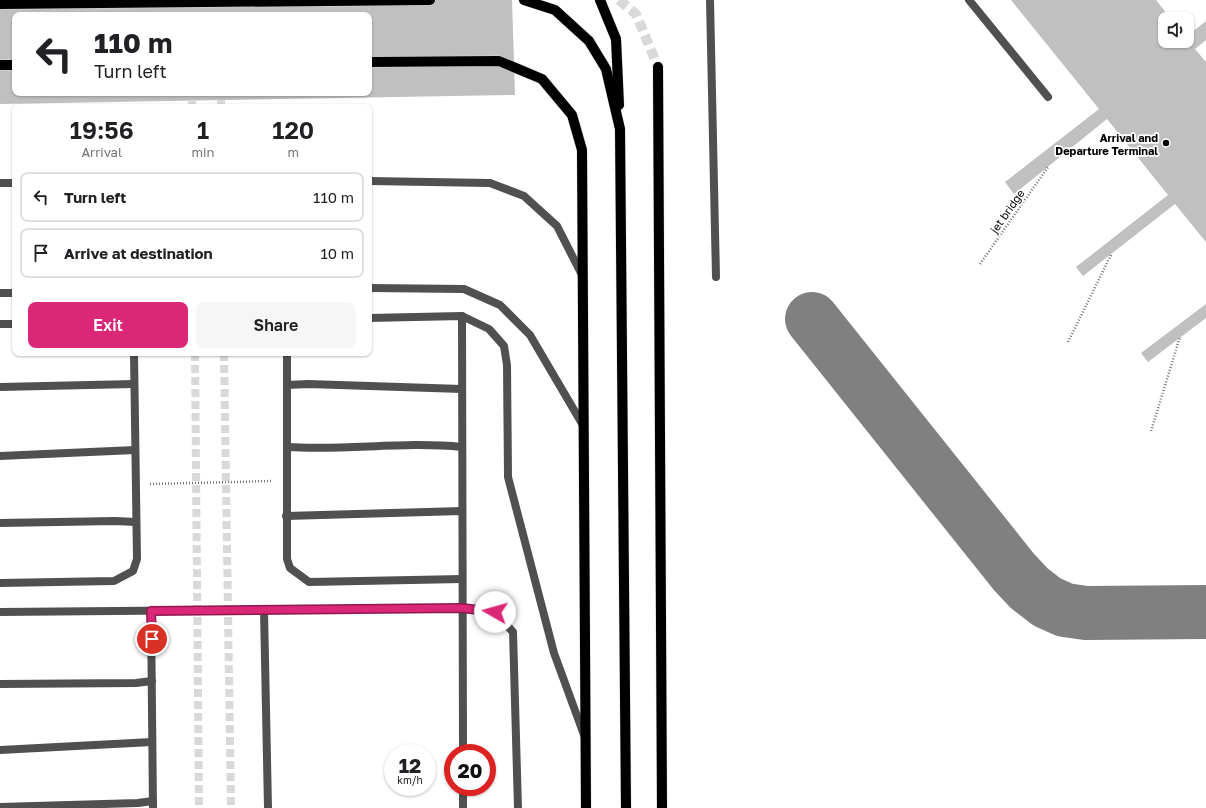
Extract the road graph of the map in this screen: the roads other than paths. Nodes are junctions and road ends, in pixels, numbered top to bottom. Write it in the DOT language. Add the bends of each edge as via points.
graph roads {
  1 [pos="430,0"];
  2 [pos="524,0"];
  3 [pos="600,0"];
  4 [pos="710,0"];
  5 [pos="969,0"];
  6 [pos="0,4"];
  7 [pos="372,62"];
  8 [pos="0,65"];
  9 [pos="12,65"];
  10 [pos="658,67"];
  11 [pos="1048,97"];
  12 [pos="620,129"];
  13 [pos="372,180"];
  14 [pos="0,183"];
  15 [pos="12,183"];
  16 [pos="583,276"];
  17 [pos="716,277"];
  18 [pos="372,288"];
  19 [pos="0,293"];
  20 [pos="12,293"];
  21 [pos="462,316"];
  22 [pos="372,318"];
  23 [pos="0,324"];
  24 [pos="12,324"];
  25 [pos="134,356"];
  26 [pos="287,356"];
  27 [pos="134,384"];
  28 [pos="287,385"];
  29 [pos="0,387"];
  30 [pos="462,389"];
  31 [pos="584,427"];
  32 [pos="462,446"];
  33 [pos="287,447"];
  34 [pos="135,450"];
  35 [pos="0,456"];
  36 [pos="462,511"];
  37 [pos="286,516"];
  38 [pos="136,522"];
  39 [pos="0,523"];
  40 [pos="462,579"];
  41 [pos="0,583"];
  42 [pos="462,608"];
  43 [pos="264,610"];
  44 [pos="151,611"];
  45 [pos="0,612"];
  46 [pos="152,681"];
  47 [pos="0,684"];
  48 [pos="586,740"];
  49 [pos="152,742"];
  50 [pos="463,744"];
  51 [pos="0,750"];
  52 [pos="463,796"];
  53 [pos="153,805"];
  54 [pos="0,807"];
  55 [pos="268,808"];
  56 [pos="464,808"];
  57 [pos="518,808"];
  58 [pos="586,808"];
  59 [pos="626,808"];
  60 [pos="662,808"];
  1 -- 6 [label="main road"];
  2 -- 12 [label="main road" via="555,10 589,41 606,69"];
  3 -- 12 [label="main road" via="616,39"];
  4 -- 17 [label="street"];
  5 -- 11 [label="street"];
  7 -- 16 [label="main road" via="499,61 542,79 572,115 582,150"];
  8 -- 9 [label="main road"];
  10 -- 60 [label="main road"];
  12 -- 59 [label="main road"];
  13 -- 16 [label="street" via="490,183 524,196 557,226"];
  14 -- 15 [label="street"];
  16 -- 31 [label="main road"];
  18 -- 31 [label="street" via="464,289 500,305 530,335"];
  19 -- 20 [label="street"];
  21 -- 22 [label="street"];
  21 -- 30 [label="street"];
  21 -- 48 [label="street" via="489,329 504,346 507,364 508,476 554,653"];
  23 -- 24 [label="street"];
  25 -- 27 [label="street"];
  26 -- 28 [label="street"];
  27 -- 29 [label="street"];
  27 -- 34 [label="street"];
  28 -- 30 [label="street"];
  28 -- 33 [label="street"];
  30 -- 32 [label="street"];
  31 -- 48 [label="main road"];
  32 -- 33 [label="street" via="436,444 308,449"];
  32 -- 36 [label="street"];
  33 -- 37 [label="street"];
  34 -- 35 [label="street"];
  34 -- 38 [label="street"];
  36 -- 37 [label="street"];
  36 -- 40 [label="street"];
  37 -- 40 [label="street" via="287,559 290,568 309,582"];
  38 -- 39 [label="street"];
  38 -- 41 [label="street" via="137,559 133,571 114,581"];
  40 -- 42 [label="street"];
  42 -- 43 [label="street"];
  42 -- 50 [label="street"];
  42 -- 57 [label="street" via="495,612 513,632"];
  43 -- 44 [label="street"];
  43 -- 55 [label="street"];
  44 -- 45 [label="street"];
  44 -- 46 [label="street"];
  46 -- 47 [label="street"];
  46 -- 49 [label="street"];
  48 -- 58 [label="main road"];
  49 -- 51 [label="street"];
  49 -- 53 [label="street"];
  52 -- 56 [label="street"];
  53 -- 54 [label="street" via="138,803"];
}
